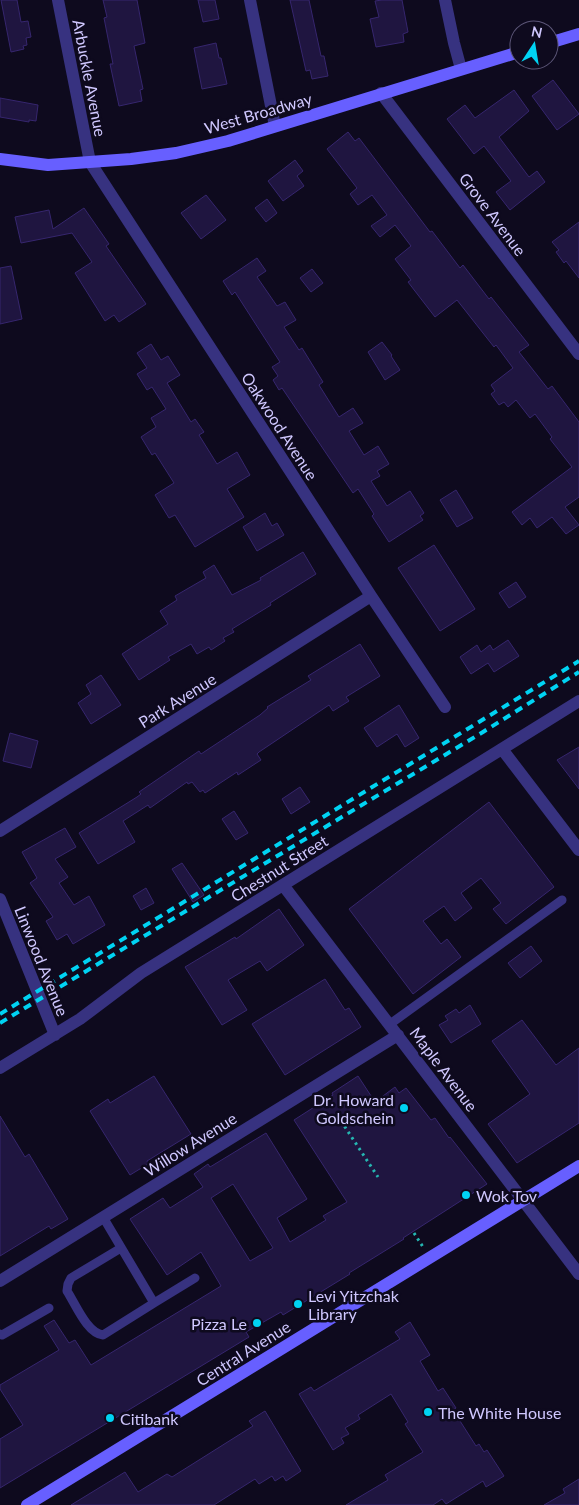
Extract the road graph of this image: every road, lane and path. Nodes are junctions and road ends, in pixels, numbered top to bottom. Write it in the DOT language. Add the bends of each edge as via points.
graph roads {
  1 [pos="58,0"];
  2 [pos="250,0"];
  3 [pos="445,0"];
  4 [pos="579,34"];
  5 [pos="559,40"];
  6 [pos="509,55"];
  7 [pos="461,69"];
  8 [pos="382,93"];
  9 [pos="275,126"];
  10 [pos="0,159"];
  11 [pos="90,162"];
  12 [pos="579,354"];
  13 [pos="371,596"];
  14 [pos="579,701"];
  15 [pos="445,707"];
  16 [pos="502,749"];
  17 [pos="0,831"];
  18 [pos="579,850"];
  19 [pos="283,885"];
  20 [pos="0,899"];
  21 [pos="562,900"];
  22 [pos="394,1029"];
  23 [pos="55,1035"];
  24 [pos="0,1068"];
  25 [pos="341,1121"];
  26 [pos="579,1166"];
  27 [pos="378,1177"];
  28 [pos="523,1200"];
  29 [pos="103,1217"];
  30 [pos="121,1248"];
  31 [pos="579,1274"];
  32 [pos="196,1278"];
  33 [pos="0,1281"];
  34 [pos="154,1304"];
  35 [pos="49,1308"];
  36 [pos="0,1334"];
  37 [pos="27,1505"];
  1 -- 11 [label="street, Arbuckle Avenue"];
  2 -- 9 [label="street"];
  3 -- 7 [label="street"];
  4 -- 5 [label="street"];
  6 -- 7 [label="street, West Broadway"];
  7 -- 8 [label="street, West Broadway"];
  8 -- 9 [label="street, West Broadway"];
  8 -- 12 [label="street, Grove Avenue"];
  9 -- 11 [label="street, West Broadway" via="176,153"];
  10 -- 11 [label="street, West Broadway" via="48,165"];
  11 -- 13 [label="street, Oakwood Avenue"];
  13 -- 15 [label="street, Oakwood Avenue"];
  13 -- 17 [label="street, Park Avenue"];
  14 -- 16 [label="street, Chestnut Street"];
  16 -- 18 [label="street"];
  16 -- 19 [label="street, Chestnut Street"];
  19 -- 22 [label="street, Maple Avenue"];
  19 -- 23 [label="street, Chestnut Street" via="141,973"];
  20 -- 23 [label="street, Linwood Avenue"];
  21 -- 22 [label="lane"];
  22 -- 28 [label="street, Maple Avenue"];
  22 -- 29 [label="street, Willow Avenue"];
  23 -- 24 [label="street, Chestnut Street"];
  25 -- 27 [label="path"];
  26 -- 28 [label="street, Central Avenue"];
  28 -- 31 [label="street, Maple Avenue"];
  28 -- 37 [label="street, Central Avenue"];
  29 -- 30 [label="lane"];
  29 -- 33 [label="street, Willow Avenue"];
  30 -- 34 [label="lane"];
  30 -- 34 [label="lane" via="71,1278 67,1291 90,1330 97,1334 103,1334"];
  32 -- 34 [label="lane"];
  35 -- 36 [label="lane"];
}
